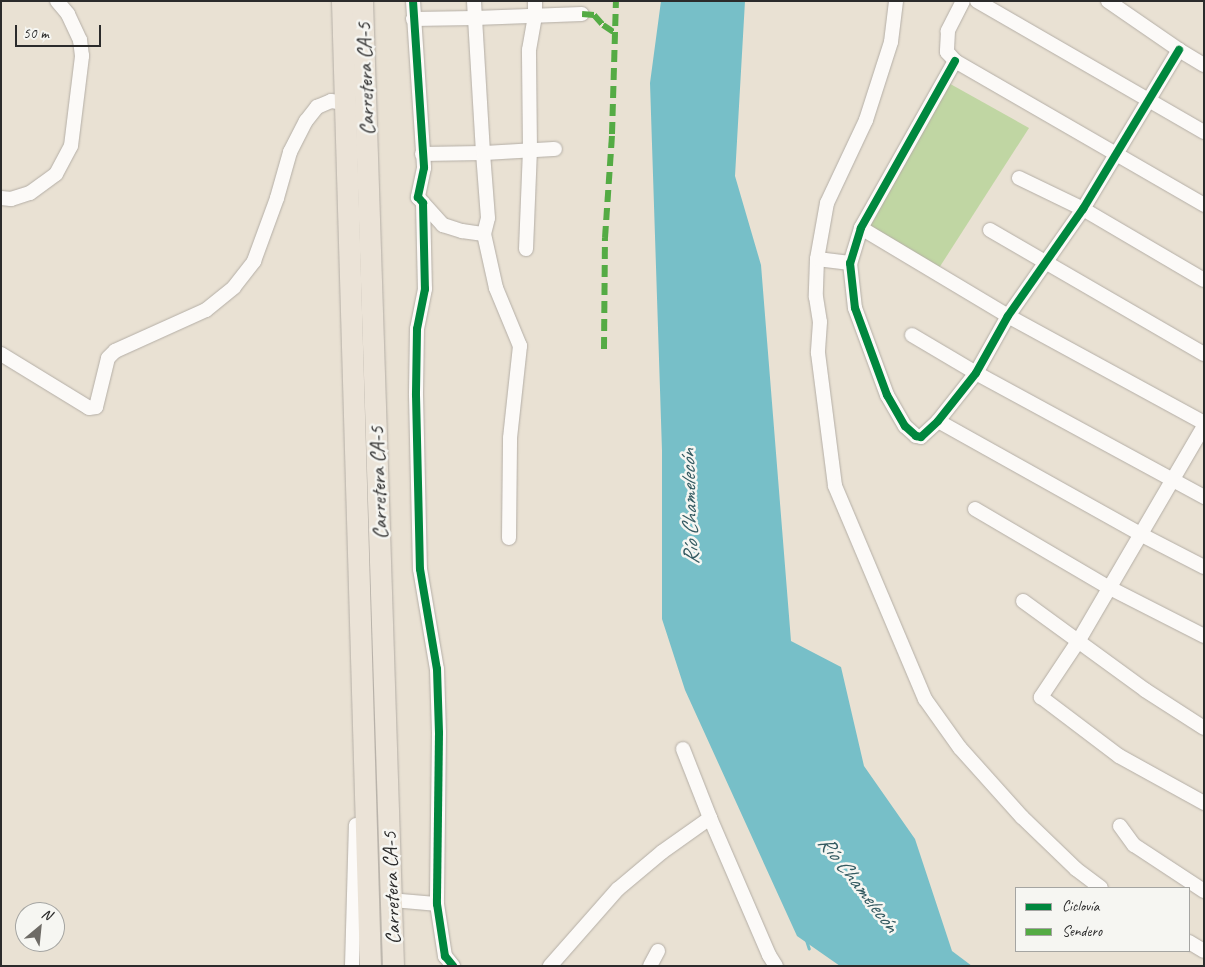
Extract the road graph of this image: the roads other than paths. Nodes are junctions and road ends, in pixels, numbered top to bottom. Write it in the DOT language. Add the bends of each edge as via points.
graph roads {
  1 [pos="57,1"];
  2 [pos="342,1"];
  3 [pos="362,1"];
  4 [pos="413,1"];
  5 [pos="474,1"];
  6 [pos="535,1"];
  7 [pos="896,1"];
  8 [pos="963,1"];
  9 [pos="977,1"];
  10 [pos="1108,1"];
  11 [pos="582,14"];
  12 [pos="535,16"];
  13 [pos="475,18"];
  14 [pos="413,19"];
  15 [pos="1179,50"];
  16 [pos="955,60"];
  17 [pos="1204,65"];
  18 [pos="1149,100"];
  19 [pos="345,103"];
  20 [pos="1204,132"];
  21 [pos="555,149"];
  22 [pos="530,151"];
  23 [pos="483,153"];
  24 [pos="422,154"];
  25 [pos="1118,154"];
  26 [pos="1019,178"];
  27 [pos="1,198"];
  28 [pos="422,203"];
  29 [pos="1204,206"];
  30 [pos="1083,210"];
  31 [pos="861,228"];
  32 [pos="990,230"];
  33 [pos="484,234"];
  34 [pos="526,249"];
  35 [pos="817,260"];
  36 [pos="850,263"];
  37 [pos="1046,263"];
  38 [pos="1204,280"];
  39 [pos="1008,316"];
  40 [pos="912,334"];
  41 [pos="1,354"];
  42 [pos="1204,354"];
  43 [pos="976,372"];
  44 [pos="938,421"];
  45 [pos="1204,424"];
  46 [pos="1173,481"];
  47 [pos="1204,497"];
  48 [pos="975,509"];
  49 [pos="1140,534"];
  50 [pos="509,538"];
  51 [pos="1204,566"];
  52 [pos="1108,588"];
  53 [pos="1023,601"];
  54 [pos="1204,636"];
  55 [pos="1079,640"];
  56 [pos="1204,728"];
  57 [pos="683,748"];
  58 [pos="362,752"];
  59 [pos="1204,803"];
  60 [pos="710,818"];
  61 [pos="1120,826"];
  62 [pos="1100,887"];
  63 [pos="1204,891"];
  64 [pos="392,900"];
  65 [pos="437,904"];
  66 [pos="1190,943"];
  67 [pos="658,951"];
  68 [pos="1204,951"];
  69 [pos="352,966"];
  70 [pos="370,966"];
  71 [pos="393,966"];
  72 [pos="453,966"];
  73 [pos="550,966"];
  74 [pos="650,966"];
  75 [pos="776,966"];
  1 -- 27 [label="street" via="68,14 80,40 82,56 71,146 56,174 30,193 11,199"];
  2 -- 19 [label="highway, Carretera CA-5"];
  3 -- 64 [label="highway, Carretera CA-5"];
  4 -- 14 [label="street"];
  5 -- 13 [label="street"];
  6 -- 12 [label="street"];
  7 -- 35 [label="street" via="888,50 866,120 826,203"];
  8 -- 16 [label="street" via="948,31 947,52"];
  9 -- 18 [label="street"];
  10 -- 15 [label="street"];
  11 -- 12 [label="street"];
  12 -- 13 [label="street"];
  12 -- 22 [label="street" via="528,50"];
  13 -- 14 [label="street"];
  13 -- 23 [label="street"];
  14 -- 24 [label="street"];
  15 -- 17 [label="street"];
  15 -- 18 [label="street"];
  16 -- 25 [label="street"];
  16 -- 31 [label="street"];
  18 -- 20 [label="street"];
  18 -- 25 [label="street"];
  19 -- 41 [label="street" via="331,102 317,107 306,121 290,152 254,261 234,287 206,310 115,351 108,358 96,407 89,408"];
  19 -- 58 [label="highway, Carretera CA-5"];
  21 -- 22 [label="street"];
  22 -- 23 [label="street"];
  22 -- 34 [label="street"];
  23 -- 24 [label="street"];
  23 -- 33 [label="street" via="488,218"];
  24 -- 28 [label="street" via="424,168 418,197"];
  25 -- 29 [label="street"];
  25 -- 30 [label="street"];
  26 -- 30 [label="street"];
  28 -- 33 [label="street" via="443,224"];
  28 -- 65 [label="street" via="425,289 417,329 416,394 420,569 435,652 439,733"];
  30 -- 37 [label="street"];
  30 -- 38 [label="street"];
  31 -- 36 [label="street"];
  31 -- 39 [label="street"];
  32 -- 37 [label="street"];
  33 -- 50 [label="street" via="496,288 520,346 510,438"];
  35 -- 36 [label="street"];
  35 -- 62 [label="street" via="818,353 835,486 926,699 960,748 1022,817"];
  36 -- 44 [label="street" via="855,308 887,395 905,426 916,436 926,434"];
  37 -- 39 [label="street"];
  37 -- 42 [label="street"];
  39 -- 43 [label="street"];
  39 -- 45 [label="street"];
  40 -- 43 [label="street"];
  43 -- 44 [label="street"];
  43 -- 46 [label="street"];
  44 -- 49 [label="street"];
  45 -- 46 [label="street"];
  46 -- 47 [label="street"];
  46 -- 49 [label="street"];
  48 -- 52 [label="street"];
  49 -- 51 [label="street"];
  49 -- 52 [label="street"];
  52 -- 54 [label="street"];
  52 -- 55 [label="street"];
  53 -- 55 [label="street"];
  55 -- 56 [label="street" via="1145,690"];
  55 -- 59 [label="street" via="1041,697 1118,756"];
  57 -- 60 [label="street"];
  58 -- 69 [label="street"];
  58 -- 70 [label="highway, Carretera CA-5"];
  60 -- 73 [label="street" via="618,889"];
  60 -- 75 [label="street"];
  61 -- 63 [label="street" via="1134,845"];
  64 -- 65 [label="street"];
  64 -- 71 [label="highway, Carretera CA-5"];
  65 -- 72 [label="street" via="445,956"];
  66 -- 68 [label="street"];
  67 -- 74 [label="street"];
}
